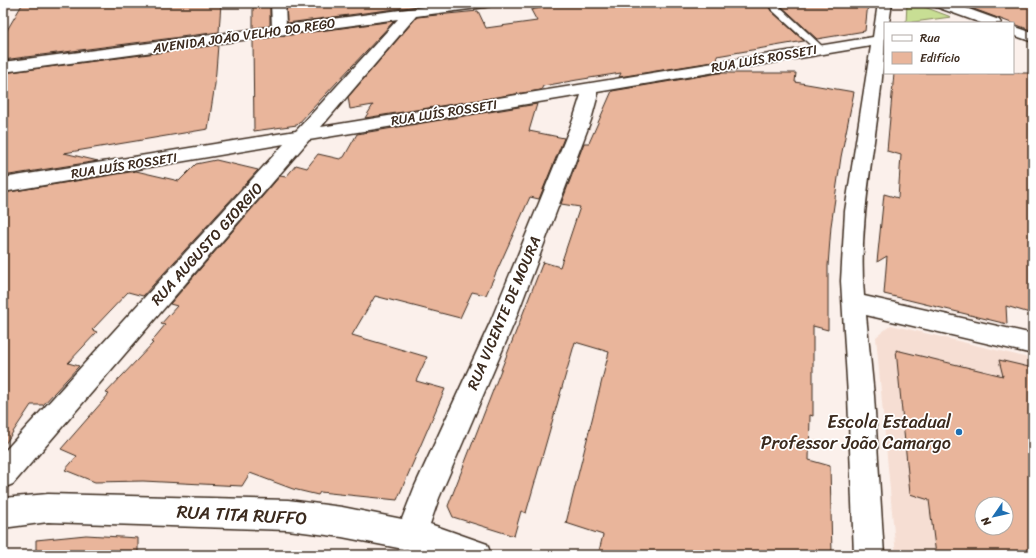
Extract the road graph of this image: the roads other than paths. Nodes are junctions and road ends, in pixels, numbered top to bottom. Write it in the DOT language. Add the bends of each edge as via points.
graph roads {
  1 [pos="278,3"];
  2 [pos="485,3"];
  3 [pos="772,3"];
  4 [pos="885,3"];
  5 [pos="939,3"];
  6 [pos="411,13"];
  7 [pos="991,22"];
  8 [pos="279,30"];
  9 [pos="1014,30"];
  10 [pos="1033,38"];
  11 [pos="882,39"];
  12 [pos="820,49"];
  13 [pos="3,67"];
  14 [pos="589,88"];
  15 [pos="304,135"];
  16 [pos="3,185"];
  17 [pos="853,303"];
  18 [pos="1033,344"];
  19 [pos="3,474"];
  20 [pos="3,513"];
  21 [pos="411,536"];
  22 [pos="476,555"];
  23 [pos="869,555"];
  1 -- 8 [label="street"];
  2 -- 6 [label="street, AVENIDA JOÃO VELHO DO REGO"];
  3 -- 12 [label="lane"];
  4 -- 11 [label="street"];
  5 -- 7 [label="street"];
  6 -- 8 [label="street, AVENIDA JOÃO VELHO DO REGO"];
  6 -- 15 [label="street, RUA AUGUSTO GIORGIO"];
  8 -- 13 [label="street, AVENIDA JOÃO VELHO DO REGO"];
  9 -- 10 [label="street"];
  11 -- 12 [label="street, RUA LUÍS ROSSETI"];
  11 -- 17 [label="street" via="855,211"];
  12 -- 14 [label="street, RUA LUÍS ROSSETI"];
  14 -- 15 [label="street, RUA LUÍS ROSSETI"];
  14 -- 21 [label="street, RUA VICENTE DE MOURA" via="589,98 582,120 516,286 425,496"];
  15 -- 16 [label="street, RUA LUÍS ROSSETI"];
  15 -- 19 [label="street, RUA AUGUSTO GIORGIO"];
  17 -- 18 [label="street"];
  17 -- 23 [label="street" via="861,396"];
  20 -- 21 [label="street, RUA TITA RUFFO" via="48,508 288,515 342,522"];
  21 -- 22 [label="street, RUA TITA RUFFO" via="434,540"];
}
